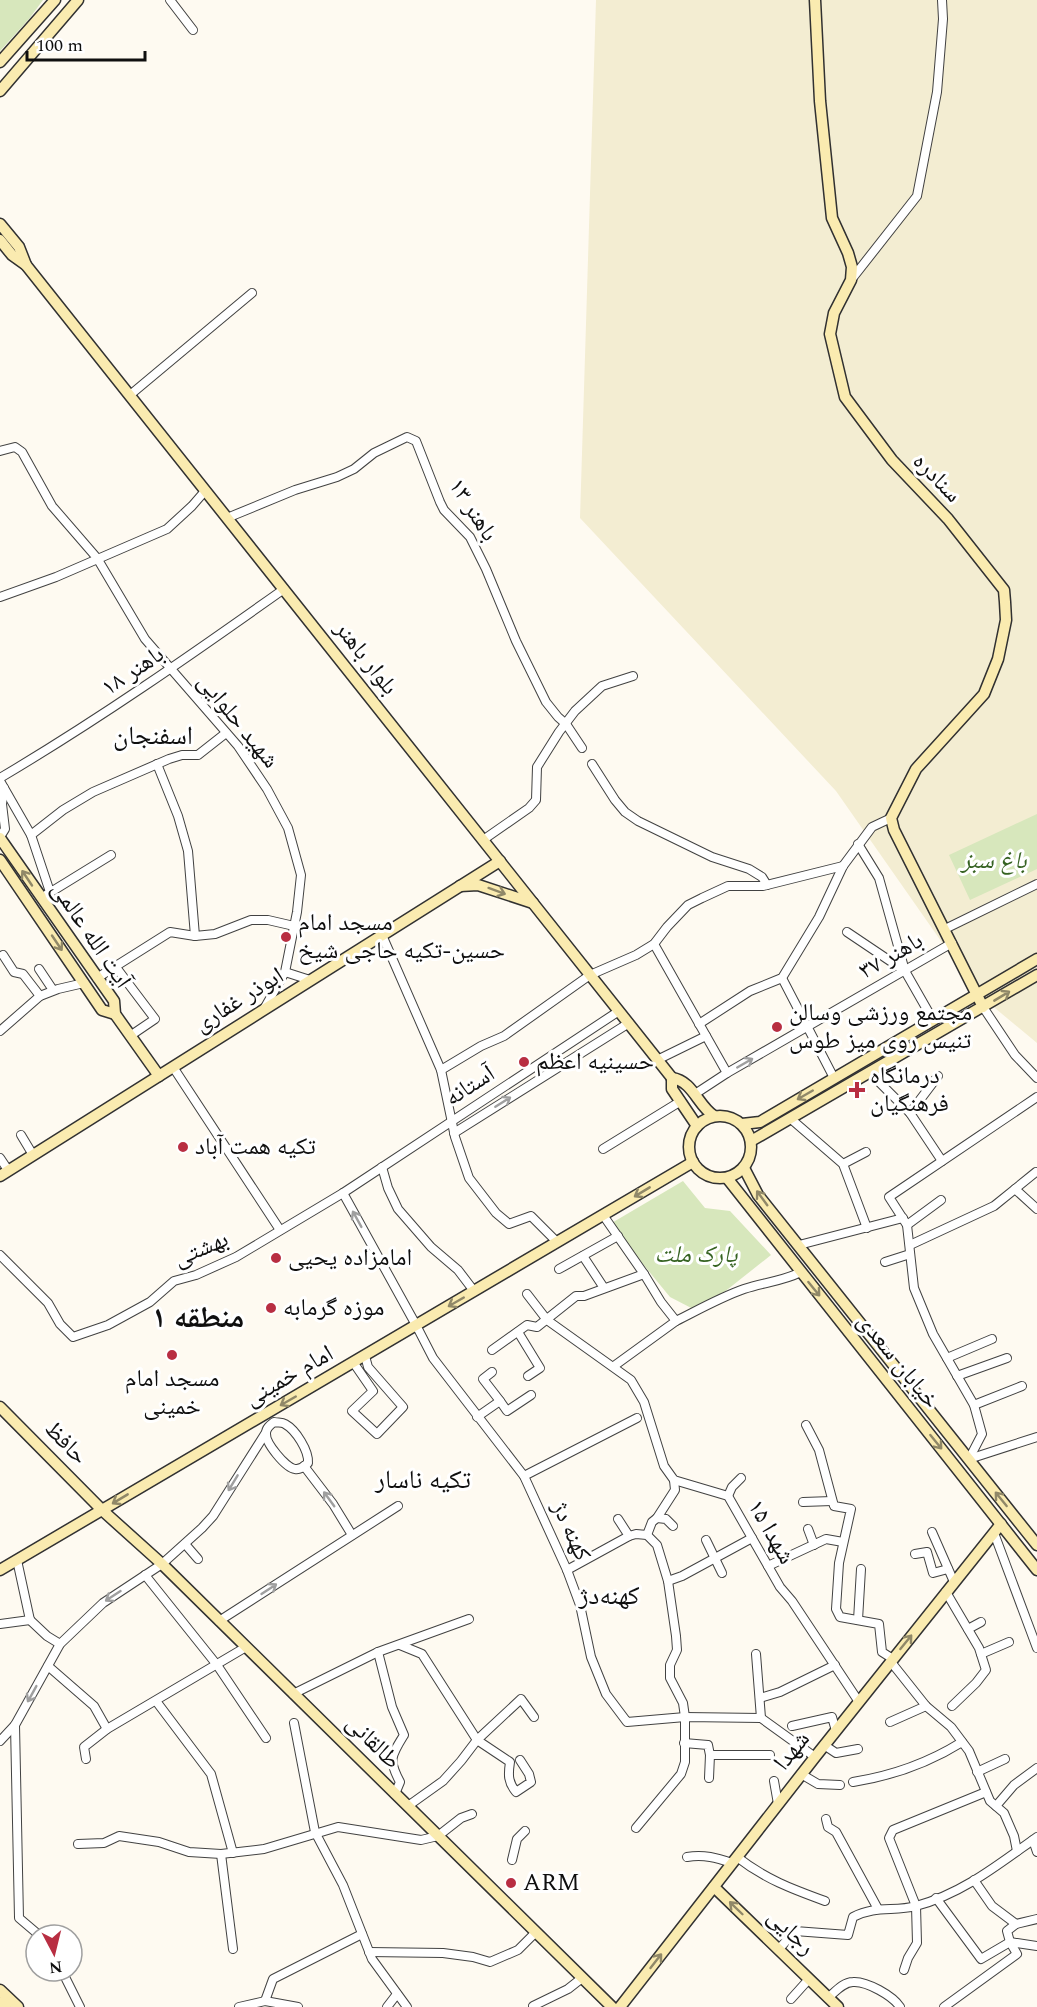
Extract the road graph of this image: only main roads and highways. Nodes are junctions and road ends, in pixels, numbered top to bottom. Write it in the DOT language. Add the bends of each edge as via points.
graph roads {
  1 [pos="55,0"];
  2 [pos="78,0"];
  3 [pos="815,0"];
  4 [pos="0,62"];
  5 [pos="0,91"];
  6 [pos="0,224"];
  7 [pos="0,240"];
  8 [pos="26,265"];
  9 [pos="0,838"];
  10 [pos="0,860"];
  11 [pos="500,861"];
  12 [pos="460,886"];
  13 [pos="532,903"];
  14 [pos="1037,959"];
  15 [pos="1037,975"];
  16 [pos="978,994"];
  17 [pos="983,1007"];
  18 [pos="115,1014"];
  19 [pos="159,1076"];
  20 [pos="672,1078"];
  21 [pos="714,1116"];
  22 [pos="760,1122"];
  23 [pos="742,1124"];
  24 [pos="697,1126"];
  25 [pos="767,1133"];
  26 [pos="751,1141"];
  27 [pos="693,1162"];
  28 [pos="744,1168"];
  29 [pos="4,1173"];
  30 [pos="727,1178"];
  31 [pos="784,1228"];
  32 [pos="774,1237"];
  33 [pos="0,1407"];
  34 [pos="102,1510"];
  35 [pos="997,1528"];
  36 [pos="1037,1545"];
  37 [pos="0,1570"];
  38 [pos="1037,1570"];
  39 [pos="714,1887"];
  40 [pos="0,1990"];
  41 [pos="0,2002"];
  42 [pos="6,2007"];
  43 [pos="18,2007"];
  44 [pos="612,2007"];
  45 [pos="620,2007"];
  46 [pos="838,2007"];
  1 -- 4 [label="main road"];
  2 -- 5 [label="main road"];
  3 -- 16 [label="main road, سنادره" via="830,208 852,267 851,280 834,313 830,334 844,397 892,460 955,527 1004,590 1006,620 998,658 984,694 916,769 891,818"];
  6 -- 8 [label="main road, بلوار باهنر" via="19,247"];
  7 -- 8 [label="main road, بلوار باهنر"];
  8 -- 11 [label="main road, بلوار باهنر"];
  18 -- 9 [label="main road, آیت الله عالمی, one-way" via="114,1001 45,895"];
  10 -- 18 [label="main road, آیت الله عالمی, one-way" via="102,1010"];
  11 -- 12 [label="main road, ابوذر غفاری"];
  11 -- 13 [label="main road, بلوار باهنر"];
  12 -- 13 [label="main road, one-way" via="478,885"];
  12 -- 19 [label="main road, ابوذر غفاری"];
  13 -- 20 [label="main road, بلوار باهنر"];
  14 -- 16 [label="main road"];
  17 -- 15 [label="main road, one-way"];
  16 -- 17 [label="main road"];
  16 -- 22 [label="main road, one-way"];
  17 -- 25 [label="main road"];
  18 -- 19 [label="main road"];
  19 -- 29 [label="main road, ابوذر غفاری"];
  20 -- 21 [label="main road" via="681,1079"];
  20 -- 24 [label="main road" via="672,1089"];
  21 -- 23 [label="main road" via="734,1118"];
  21 -- 24 [label="main road"];
  22 -- 23 [label="main road"];
  22 -- 25 [label="main road"];
  23 -- 26 [label="main road"];
  24 -- 27 [label="main road" via="689,1143"];
  25 -- 26 [label="main road"];
  26 -- 28 [label="main road" via="752,1151"];
  27 -- 30 [label="main road" via="707,1176"];
  27 -- 34 [label="main road, امام خمینی, one-way"];
  28 -- 30 [label="main road"];
  31 -- 28 [label="main road, خیابان سعدی, one-way" via="758,1195"];
  30 -- 32 [label="main road, خیابان سعدی"];
  31 -- 32 [label="main road" via="775,1230"];
  36 -- 31 [label="main road, خیابان سعدی, one-way"];
  32 -- 35 [label="main road, خیابان سعدی, one-way"];
  33 -- 34 [label="main road, حافظ"];
  34 -- 37 [label="main road, امام خمینی"];
  34 -- 44 [label="main road, طالقانی" via="162,1564"];
  35 -- 38 [label="main road, خیابان سعدی"];
  39 -- 35 [label="main road, شهدا, one-way"];
  45 -- 39 [label="main road, شهدا, one-way"];
  46 -- 39 [label="main road, رجایی, one-way"];
  40 -- 43 [label="main road"];
  41 -- 42 [label="main road"];
}
